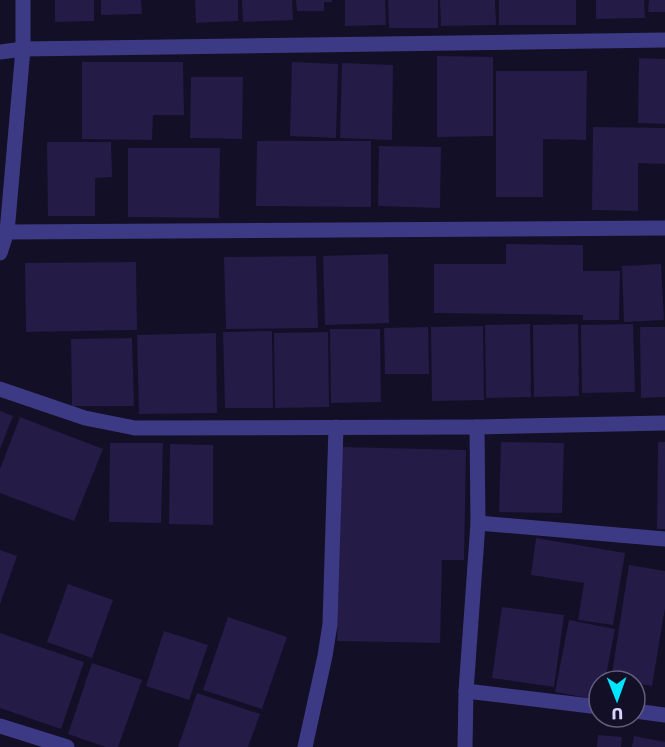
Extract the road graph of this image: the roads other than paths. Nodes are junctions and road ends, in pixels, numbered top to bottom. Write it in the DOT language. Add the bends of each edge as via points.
graph roads {
  1 [pos="23,0"];
  2 [pos="665,40"];
  3 [pos="23,49"];
  4 [pos="0,52"];
  5 [pos="665,228"];
  6 [pos="7,232"];
  7 [pos="0,253"];
  8 [pos="0,389"];
  9 [pos="665,423"];
  10 [pos="336,427"];
  11 [pos="477,427"];
  12 [pos="478,523"];
  13 [pos="665,539"];
  14 [pos="466,691"];
  15 [pos="587,706"];
  16 [pos="647,713"];
  17 [pos="665,715"];
  18 [pos="0,726"];
  19 [pos="67,747"];
  20 [pos="305,747"];
  21 [pos="465,747"];
  1 -- 3 [label="street"];
  2 -- 3 [label="street"];
  3 -- 4 [label="street"];
  3 -- 6 [label="street"];
  5 -- 6 [label="street"];
  6 -- 7 [label="street"];
  8 -- 10 [label="street" via="85,418 135,428"];
  9 -- 11 [label="street"];
  10 -- 11 [label="street"];
  10 -- 20 [label="street" via="330,624"];
  11 -- 12 [label="street"];
  12 -- 13 [label="street"];
  12 -- 14 [label="street"];
  14 -- 15 [label="street"];
  14 -- 21 [label="street"];
  16 -- 17 [label="street"];
  18 -- 19 [label="street"];
}
